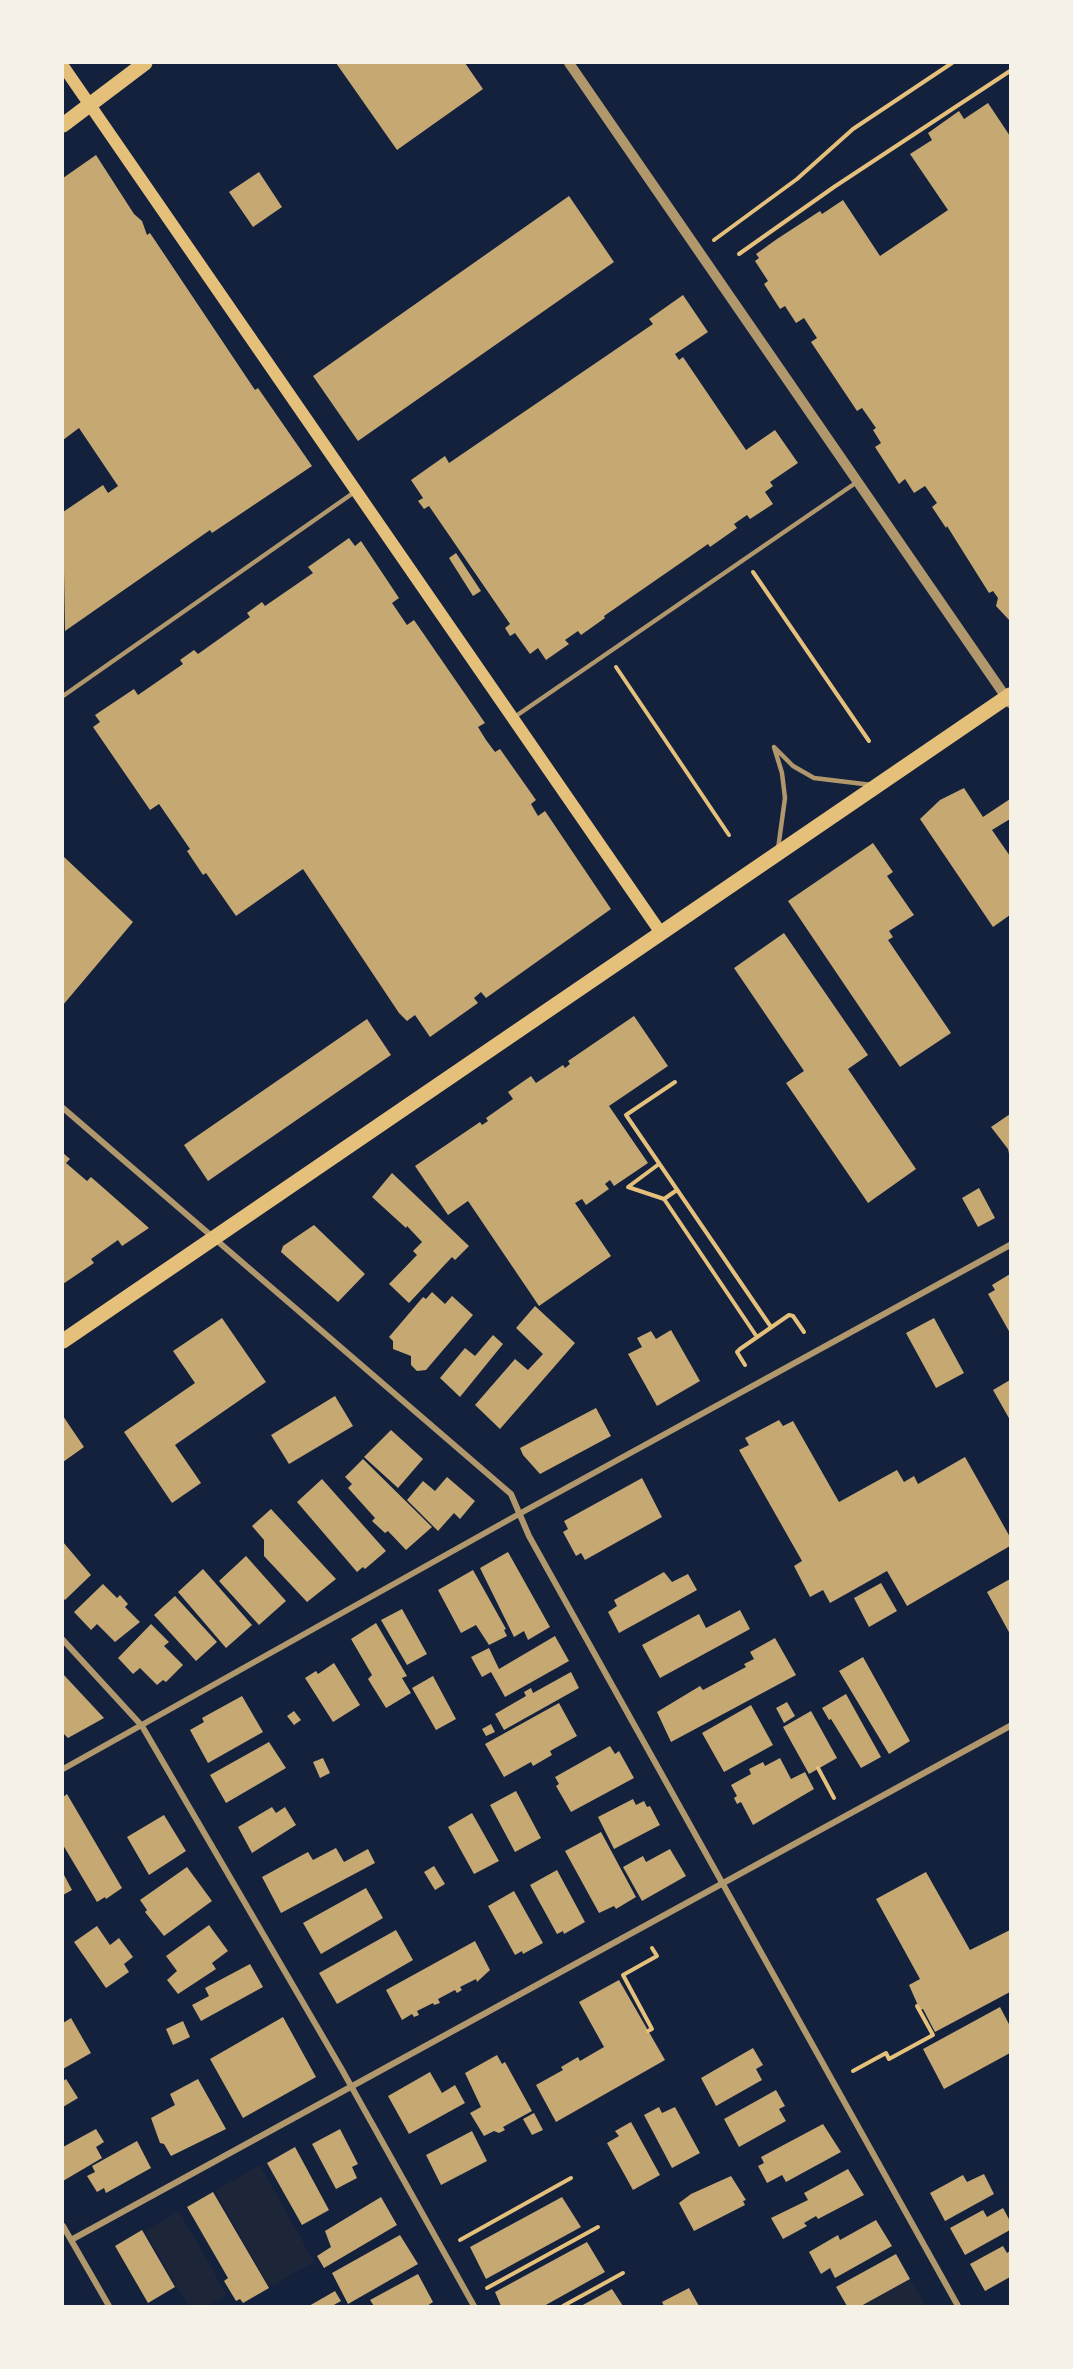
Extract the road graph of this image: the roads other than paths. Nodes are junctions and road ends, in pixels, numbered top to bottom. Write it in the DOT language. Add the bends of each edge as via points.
graph roads {
  1 [pos="145,63"];
  2 [pos="569,63"];
  3 [pos="63,66"];
  4 [pos="90,106"];
  5 [pos="63,125"];
  6 [pos="857,481"];
  7 [pos="356,491"];
  8 [pos="63,696"];
  9 [pos="1009,698"];
  10 [pos="513,718"];
  11 [pos="878,786"];
  12 [pos="777,854"];
  13 [pos="661,933"];
  14 [pos="63,1108"];
  15 [pos="215,1237"];
  16 [pos="1010,1245"];
  17 [pos="63,1341"];
  18 [pos="519,1514"];
  19 [pos="63,1640"];
  20 [pos="142,1726"];
  21 [pos="1010,1726"];
  22 [pos="63,1769"];
  23 [pos="724,1884"];
  24 [pos="351,2086"];
  25 [pos="63,2226"];
  26 [pos="71,2240"];
  27 [pos="109,2306"];
  28 [pos="474,2306"];
  29 [pos="958,2306"];
  1 -- 4 [label="main road"];
  2 -- 6 [label="street"];
  3 -- 4 [label="main road"];
  4 -- 5 [label="main road"];
  4 -- 7 [label="main road"];
  6 -- 9 [label="street"];
  6 -- 10 [label="lane"];
  7 -- 8 [label="lane"];
  7 -- 10 [label="main road"];
  9 -- 11 [label="main road"];
  10 -- 13 [label="main road"];
  11 -- 12 [label="main road"];
  11 -- 12 [label="lane" via="814,778 793,766 774,747 785,798"];
  12 -- 13 [label="main road"];
  13 -- 15 [label="main road"];
  14 -- 15 [label="street"];
  15 -- 17 [label="main road"];
  15 -- 18 [label="street" via="511,1494"];
  16 -- 18 [label="street"];
  18 -- 20 [label="street"];
  18 -- 23 [label="street"];
  19 -- 20 [label="street"];
  20 -- 22 [label="street"];
  20 -- 24 [label="street"];
  21 -- 23 [label="street"];
  23 -- 24 [label="street"];
  23 -- 29 [label="street"];
  24 -- 26 [label="street"];
  24 -- 28 [label="street"];
  25 -- 26 [label="street"];
  26 -- 27 [label="street"];
}
